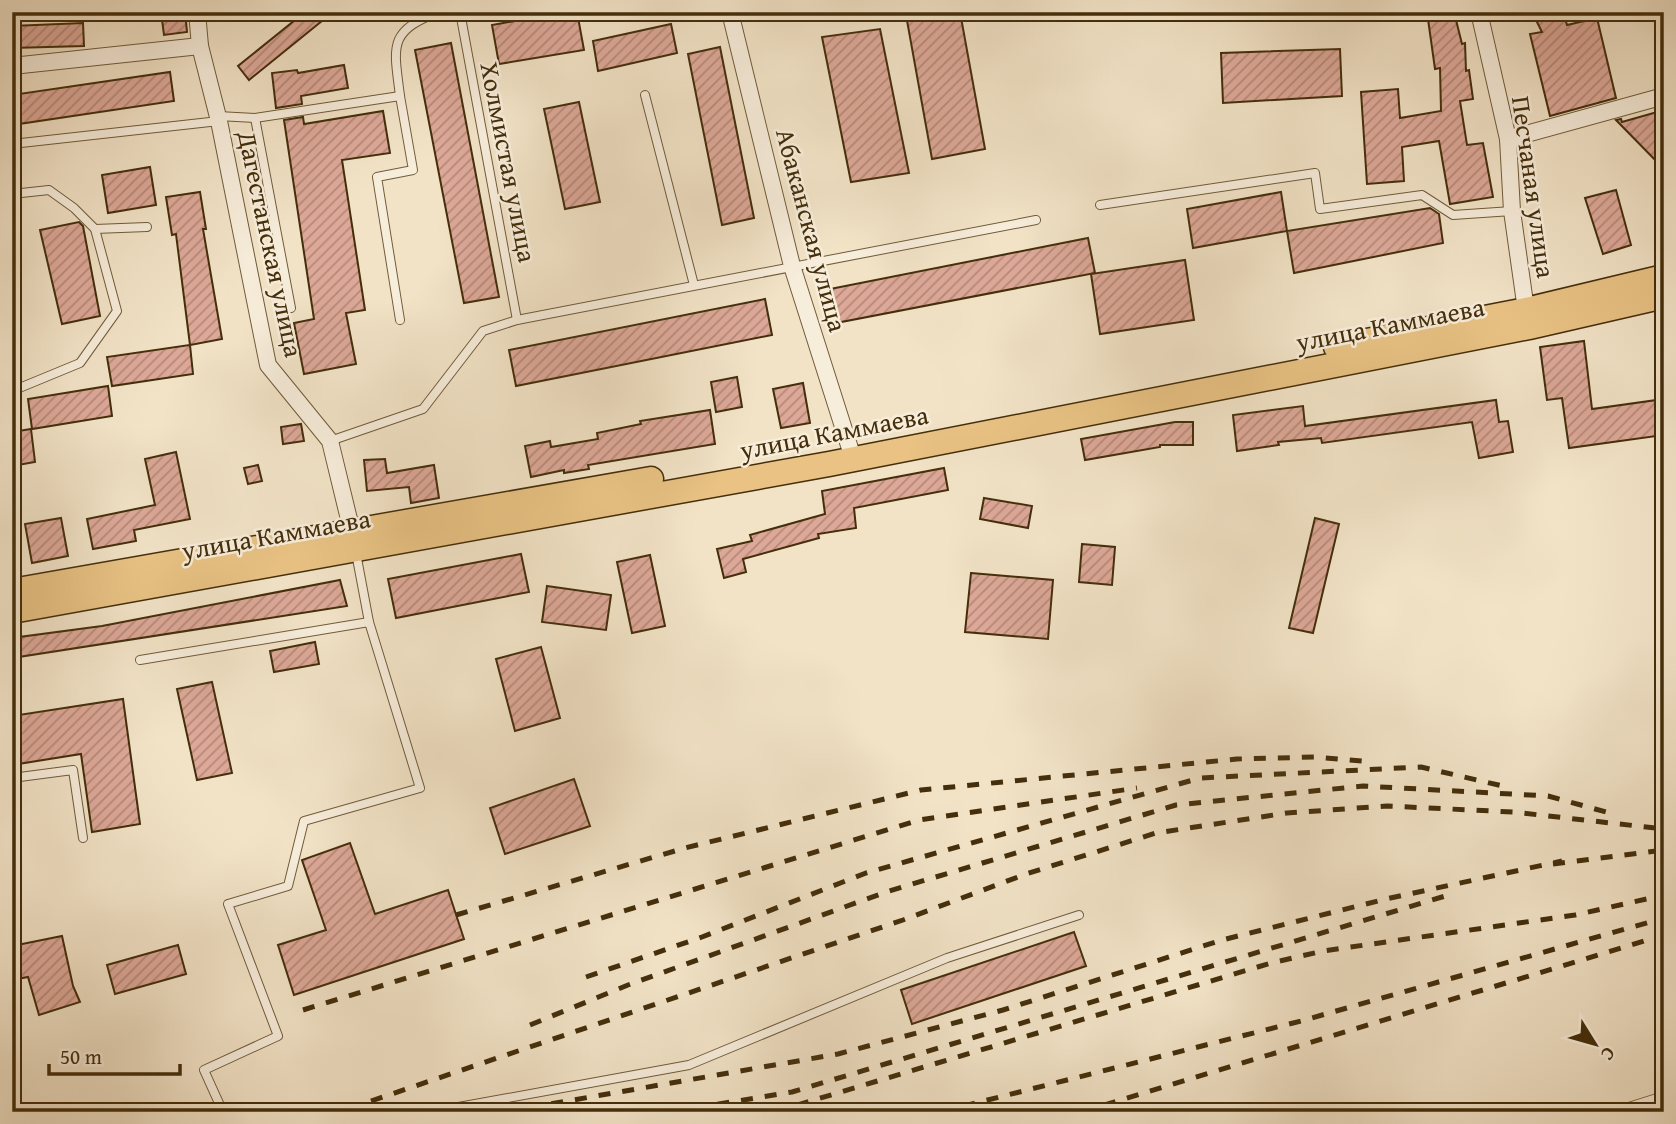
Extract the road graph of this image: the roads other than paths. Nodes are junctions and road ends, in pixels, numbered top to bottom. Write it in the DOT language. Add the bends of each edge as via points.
graph roads {
  1 [pos="197,12"];
  2 [pos="439,12"];
  3 [pos="460,12"];
  4 [pos="730,12"];
  5 [pos="1479,12"];
  6 [pos="200,46"];
  7 [pos="12,66"];
  8 [pos="645,95"];
  9 [pos="400,96"];
  10 [pos="1664,96"];
  11 [pos="218,118"];
  12 [pos="255,118"];
  13 [pos="1508,139"];
  14 [pos="12,144"];
  15 [pos="12,194"];
  16 [pos="1100,205"];
  17 [pos="1512,211"];
  18 [pos="1037,220"];
  19 [pos="147,227"];
  20 [pos="94,229"];
  21 [pos="792,266"];
  22 [pos="1664,278"];
  23 [pos="694,285"];
  24 [pos="1664,296"];
  25 [pos="291,308"];
  26 [pos="1527,318"];
  27 [pos="400,320"];
  28 [pos="517,320"];
  29 [pos="12,391"];
  30 [pos="330,441"];
  31 [pos="851,451"];
  32 [pos="354,540"];
  33 [pos="12,591"];
  34 [pos="12,611"];
  35 [pos="369,622"];
  36 [pos="140,660"];
  37 [pos="12,778"];
  38 [pos="83,838"];
  39 [pos="1079,915"];
  40 [pos="1664,1100"];
  41 [pos="223,1112"];
  42 [pos="431,1112"];
  43 [pos="1626,1112"];
  1 -- 6 [label="street, Дагестанская улица"];
  2 -- 9 [label="lane" via="415,21 398,37 395,57"];
  3 -- 28 [label="lane, Холмистая улица"];
  4 -- 21 [label="street, Абаканская улица"];
  5 -- 13 [label="street, Песчаная улица"];
  6 -- 7 [label="street"];
  6 -- 11 [label="street, Дагестанская улица"];
  8 -- 23 [label="lane"];
  9 -- 12 [label="lane"];
  9 -- 27 [label="lane" via="413,170 377,177"];
  10 -- 13 [label="street"];
  11 -- 12 [label="lane"];
  11 -- 14 [label="lane"];
  11 -- 30 [label="street, Дагестанская улица" via="268,365"];
  12 -- 25 [label="lane"];
  13 -- 17 [label="street, Песчаная улица"];
  15 -- 20 [label="lane" via="49,190"];
  16 -- 17 [label="lane" via="1315,173 1320,209 1422,195 1452,215"];
  17 -- 26 [label="street, Песчаная улица"];
  18 -- 21 [label="lane"];
  19 -- 20 [label="lane"];
  20 -- 29 [label="lane" via="117,311 80,363"];
  21 -- 23 [label="lane"];
  21 -- 31 [label="street, Абаканская улица"];
  22 -- 26 [label="main road, улица Каммаева"];
  23 -- 28 [label="lane"];
  24 -- 26 [label="main road, улица Каммаева"];
  26 -- 31 [label="main road, улица Каммаева"];
  28 -- 30 [label="lane" via="483,331 423,409"];
  30 -- 32 [label="street, Дагестанская улица"];
  31 -- 32 [label="main road, улица Каммаева"];
  32 -- 33 [label="main road, улица Каммаева"];
  32 -- 34 [label="main road, улица Каммаева"];
  32 -- 35 [label="lane"];
  35 -- 36 [label="lane"];
  35 -- 41 [label="lane" via="421,788 304,821 288,886 228,904 278,1036 204,1070"];
  37 -- 38 [label="lane" via="73,770"];
  39 -- 42 [label="lane" via="947,958 689,1066"];
  40 -- 43 [label="street"];
}
